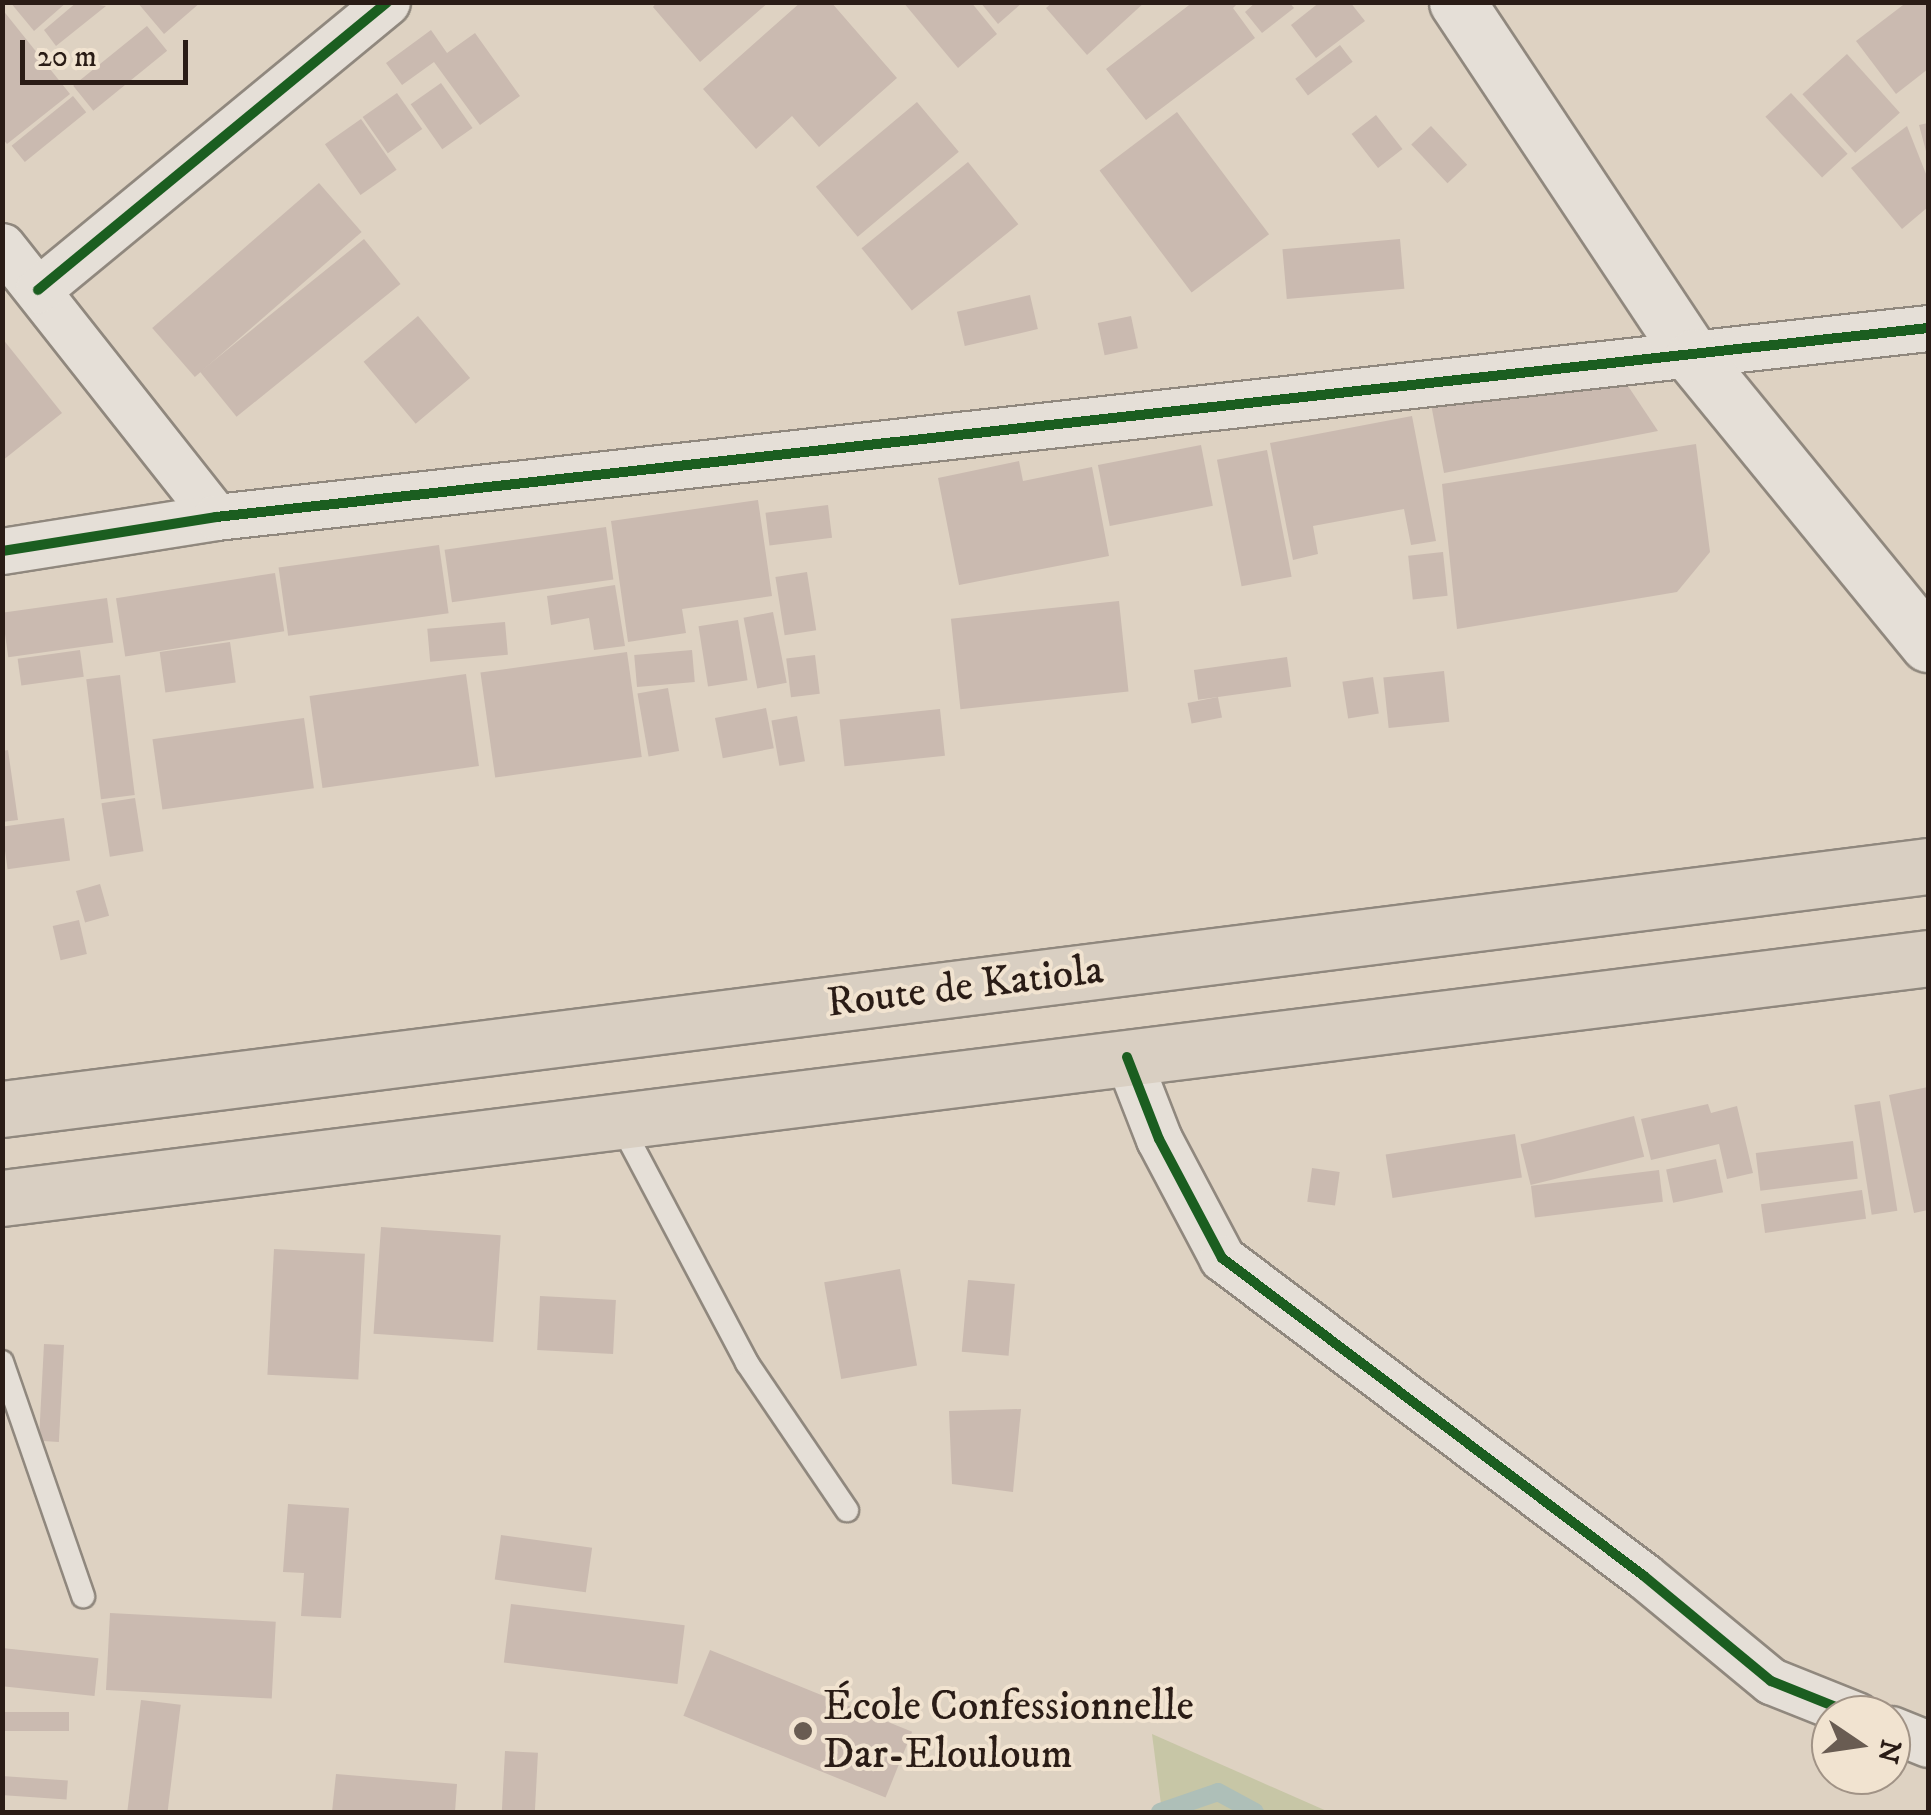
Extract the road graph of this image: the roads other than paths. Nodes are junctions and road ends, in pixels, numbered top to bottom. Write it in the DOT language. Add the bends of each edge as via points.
graph roads {
  1 [pos="387,2"];
  2 [pos="1457,2"];
  3 [pos="2,246"];
  4 [pos="38,290"];
  5 [pos="1928,328"];
  6 [pos="1694,357"];
  7 [pos="216,517"];
  8 [pos="2,551"];
  9 [pos="1928,644"];
  10 [pos="1928,866"];
  11 [pos="1928,958"];
  12 [pos="1126,1056"];
  13 [pos="2,1109"];
  14 [pos="619,1121"];
  15 [pos="2,1198"];
  16 [pos="2,1362"];
  17 [pos="847,1510"];
  18 [pos="83,1596"];
  19 [pos="1811,1697"];
  1 -- 4 [label="street"];
  2 -- 6 [label="street"];
  3 -- 4 [label="street"];
  4 -- 7 [label="street"];
  5 -- 6 [label="street"];
  6 -- 7 [label="street"];
  6 -- 9 [label="street"];
  7 -- 8 [label="street"];
  10 -- 13 [label="highway, Route de Katiola"];
  11 -- 12 [label="highway, Route de Katiola"];
  12 -- 14 [label="highway, Route de Katiola"];
  12 -- 19 [label="street" via="1159,1139 1222,1258 1644,1576 1771,1681"];
  14 -- 15 [label="highway, Route de Katiola"];
  14 -- 17 [label="lane" via="747,1363"];
  16 -- 18 [label="lane"];
}
